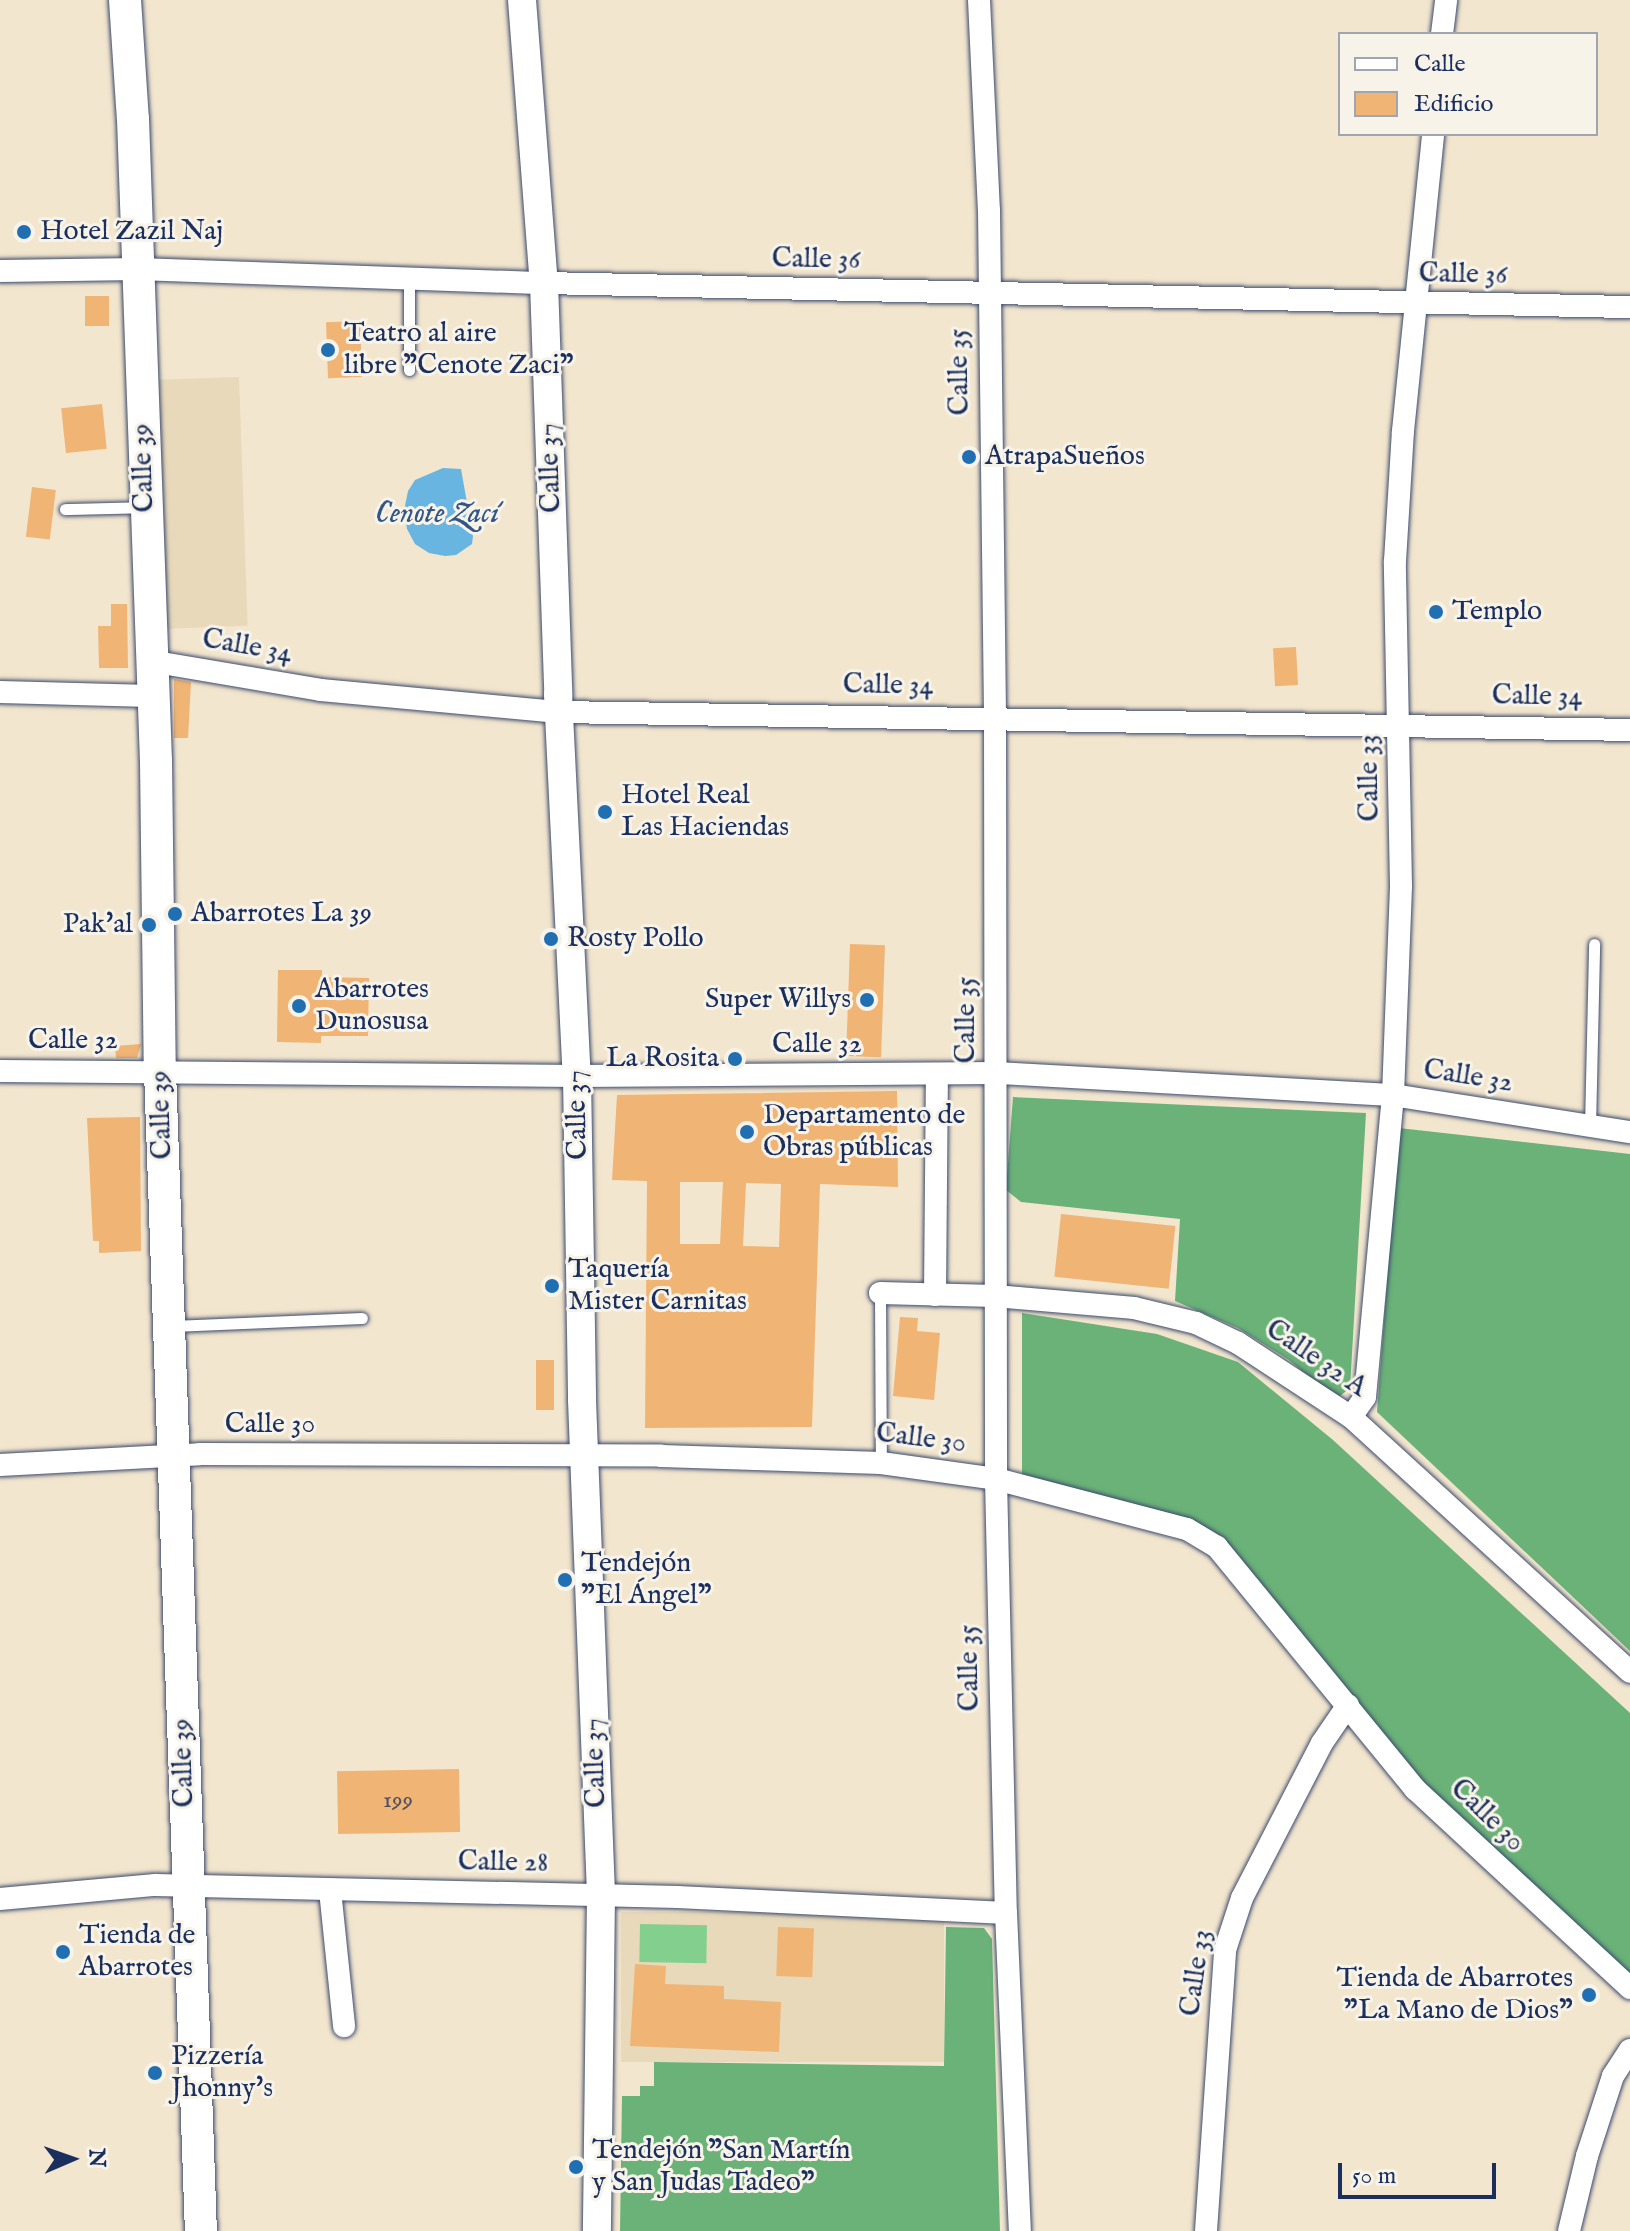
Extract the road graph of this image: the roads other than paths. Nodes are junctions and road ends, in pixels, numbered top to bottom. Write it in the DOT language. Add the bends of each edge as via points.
graph roads {
  1 [pos="125,0"];
  2 [pos="522,0"];
  3 [pos="979,0"];
  4 [pos="1446,0"];
  5 [pos="1442,32"];
  6 [pos="1433,136"];
  7 [pos="138,269"];
  8 [pos="0,271"];
  9 [pos="409,277"];
  10 [pos="544,283"];
  11 [pos="989,294"];
  12 [pos="1418,304"];
  13 [pos="1630,307"];
  14 [pos="409,370"];
  15 [pos="145,507"];
  16 [pos="65,509"];
  17 [pos="150,661"];
  18 [pos="0,692"];
  19 [pos="151,696"];
  20 [pos="559,712"];
  21 [pos="995,717"];
  22 [pos="1400,724"];
  23 [pos="1630,730"];
  24 [pos="1594,944"];
  25 [pos="0,1071"];
  26 [pos="160,1071"];
  27 [pos="998,1073"];
  28 [pos="937,1074"];
  29 [pos="577,1076"];
  30 [pos="1393,1095"];
  31 [pos="1590,1128"];
  32 [pos="1630,1132"];
  33 [pos="880,1293"];
  34 [pos="935,1295"];
  35 [pos="995,1296"];
  36 [pos="362,1318"];
  37 [pos="171,1326"];
  38 [pos="1351,1417"];
  39 [pos="173,1455"];
  40 [pos="584,1456"];
  41 [pos="881,1463"];
  42 [pos="0,1465"];
  43 [pos="996,1479"];
  44 [pos="1630,1672"];
  45 [pos="1348,1705"];
  46 [pos="188,1886"];
  47 [pos="330,1890"];
  48 [pos="601,1895"];
  49 [pos="0,1899"];
  50 [pos="1006,1913"];
  51 [pos="1630,1988"];
  52 [pos="344,2026"];
  53 [pos="1630,2050"];
  54 [pos="201,2231"];
  55 [pos="597,2231"];
  56 [pos="1020,2231"];
  57 [pos="1206,2231"];
  58 [pos="1569,2231"];
  1 -- 7 [label="main road, Calle 39"];
  2 -- 10 [label="street, Calle 37"];
  3 -- 11 [label="street, Calle 35"];
  4 -- 5 [label="street"];
  6 -- 12 [label="street, Calle 33"];
  7 -- 8 [label="street, Calle 36"];
  7 -- 9 [label="street, Calle 36"];
  7 -- 15 [label="main road, Calle 39"];
  9 -- 10 [label="street, Calle 36"];
  9 -- 14 [label="lane"];
  10 -- 11 [label="street, Calle 36"];
  10 -- 20 [label="street, Calle 37"];
  11 -- 12 [label="street, Calle 36"];
  11 -- 21 [label="street, Calle 35"];
  12 -- 13 [label="street, Calle 36"];
  12 -- 22 [label="street, Calle 33" via="1395,561"];
  15 -- 16 [label="lane"];
  15 -- 17 [label="main road, Calle 39"];
  17 -- 19 [label="main road, Calle 39"];
  17 -- 20 [label="street, Calle 34" via="321,690"];
  18 -- 19 [label="street"];
  19 -- 26 [label="main road, Calle 39"];
  20 -- 21 [label="street, Calle 34"];
  20 -- 29 [label="street, Calle 37"];
  21 -- 22 [label="street, Calle 34"];
  21 -- 27 [label="street, Calle 35"];
  22 -- 23 [label="street, Calle 34"];
  22 -- 30 [label="street, Calle 33" via="1401,886"];
  24 -- 31 [label="lane"];
  25 -- 26 [label="street, Calle 32"];
  26 -- 29 [label="street, Calle 32"];
  26 -- 37 [label="main road, Calle 39"];
  27 -- 28 [label="street, Calle 32"];
  27 -- 30 [label="street, Calle 32"];
  27 -- 35 [label="street, Calle 35"];
  28 -- 29 [label="street, Calle 32"];
  28 -- 34 [label="street, Calle 35"];
  29 -- 40 [label="street, Calle 37"];
  30 -- 31 [label="street, Calle 32"];
  30 -- 38 [label="street, Calle 33" via="1365,1397"];
  31 -- 32 [label="street, Calle 32"];
  33 -- 34 [label="street, Calle 32 A"];
  33 -- 41 [label="lane"];
  34 -- 35 [label="street, Calle 32 A"];
  35 -- 38 [label="street, Calle 32 A" via="1134,1308 1196,1323 1238,1343"];
  35 -- 43 [label="street, Calle 35"];
  36 -- 37 [label="lane"];
  37 -- 39 [label="main road, Calle 39"];
  38 -- 44 [label="street, Calle 32 A"];
  39 -- 40 [label="street, Calle 30"];
  39 -- 42 [label="street, Calle 30"];
  39 -- 46 [label="main road, Calle 39"];
  40 -- 41 [label="street, Calle 30"];
  40 -- 48 [label="street, Calle 37"];
  41 -- 43 [label="street, Calle 30"];
  43 -- 45 [label="street, Calle 30" via="1187,1529 1217,1547"];
  43 -- 50 [label="street, Calle 35"];
  45 -- 51 [label="street, Calle 30" via="1415,1789"];
  45 -- 57 [label="street, Calle 33" via="1322,1743 1242,1898 1225,1950"];
  46 -- 47 [label="street, Calle 28"];
  46 -- 49 [label="street, Calle 28"];
  46 -- 54 [label="main road, Calle 39"];
  47 -- 48 [label="street, Calle 28"];
  47 -- 52 [label="street"];
  48 -- 50 [label="street, Calle 28"];
  48 -- 55 [label="street, Calle 37"];
  50 -- 56 [label="street, Calle 35"];
  53 -- 58 [label="street" via="1613,2076"];
}
